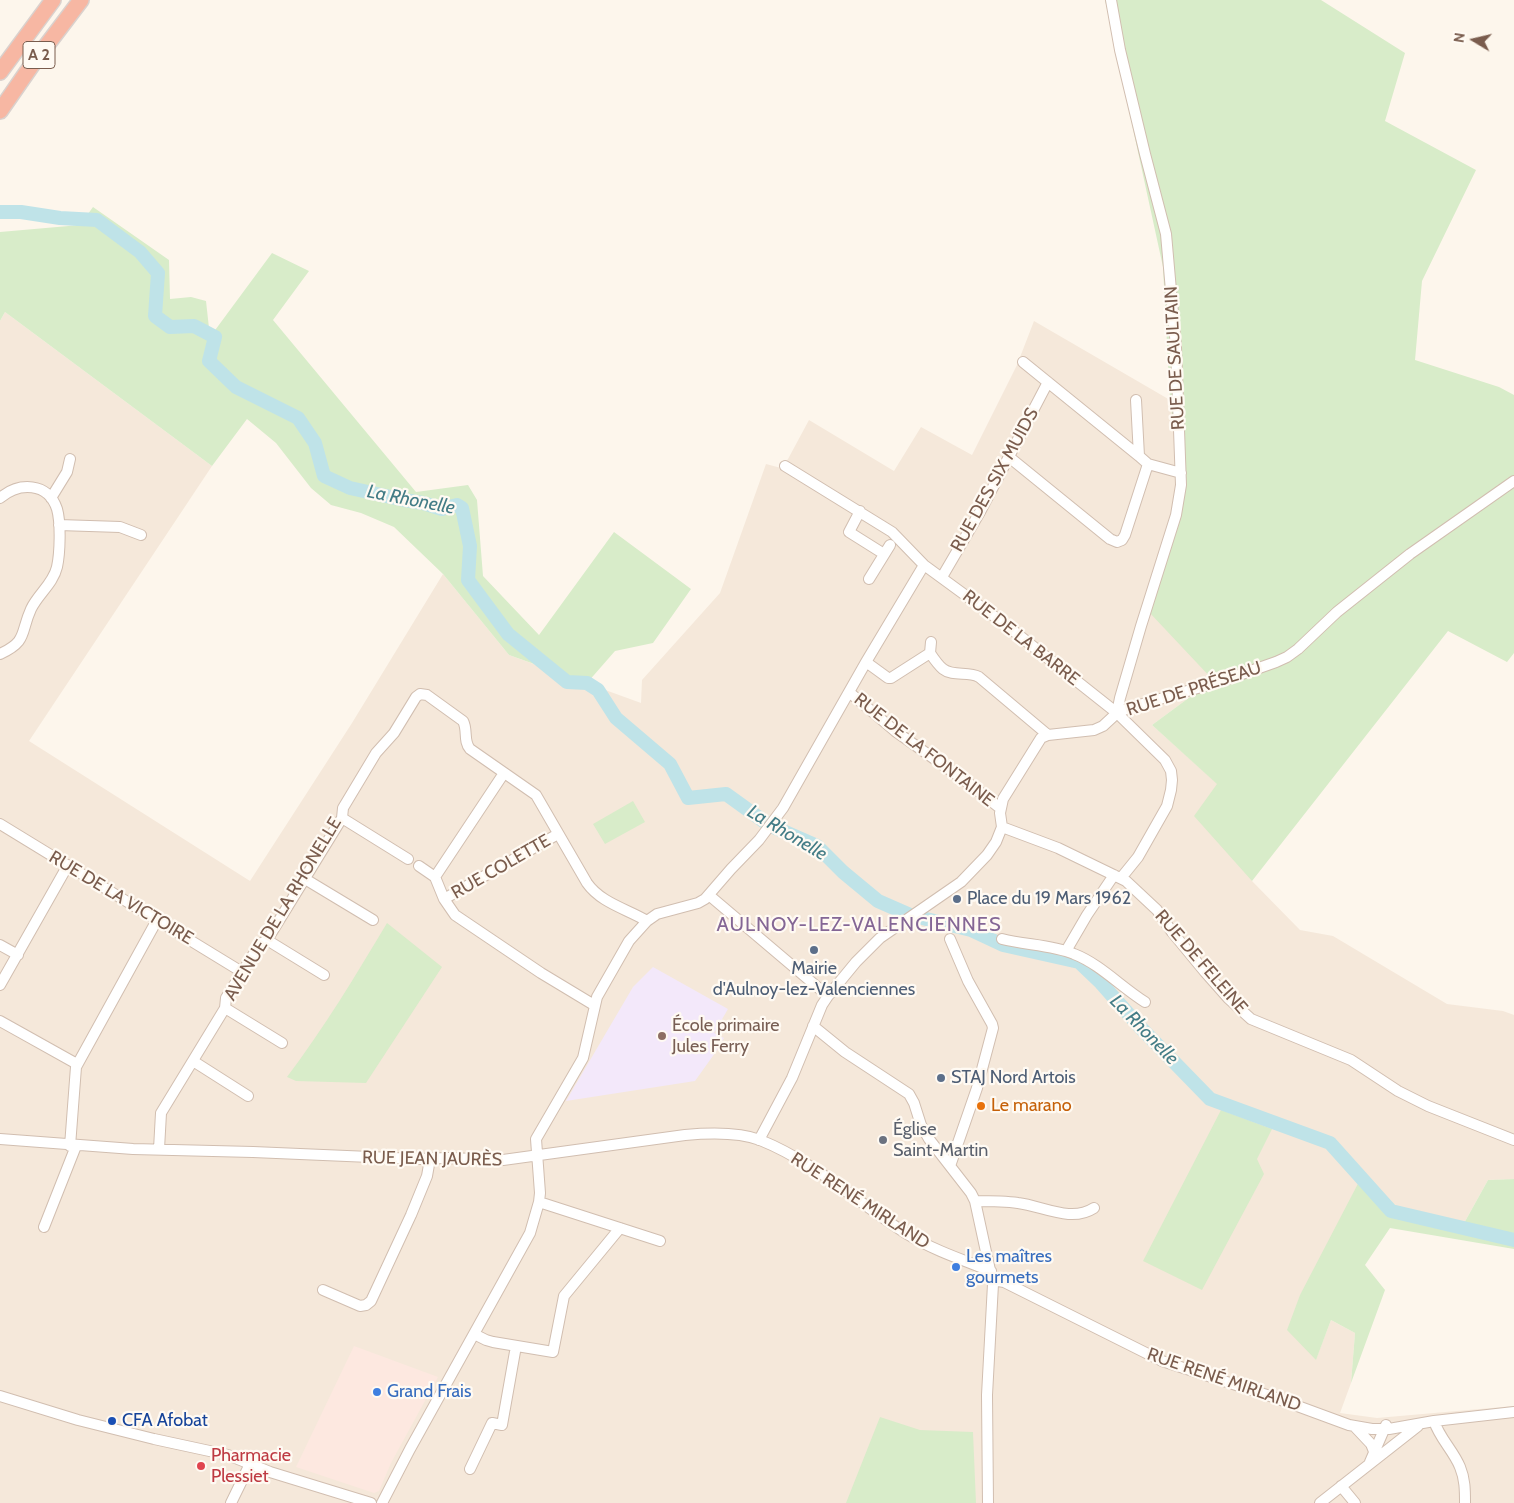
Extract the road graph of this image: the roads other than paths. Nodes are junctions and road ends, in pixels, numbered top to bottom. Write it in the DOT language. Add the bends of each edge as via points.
graph roads {
  1 [pos="42,0"];
  2 [pos="53,0"];
  3 [pos="81,0"];
  4 [pos="1111,0"];
  5 [pos="0,60"];
  6 [pos="0,72"];
  7 [pos="0,111"];
  8 [pos="1023,362"];
  9 [pos="1048,382"];
  10 [pos="1136,400"];
  11 [pos="1139,456"];
  12 [pos="1009,458"];
  13 [pos="70,460"];
  14 [pos="1148,464"];
  15 [pos="785,466"];
  16 [pos="1181,473"];
  17 [pos="1514,481"];
  18 [pos="0,498"];
  19 [pos="51,498"];
  20 [pos="860,511"];
  21 [pos="59,525"];
  22 [pos="141,535"];
  23 [pos="924,565"];
  24 [pos="942,577"];
  25 [pos="869,579"];
  26 [pos="932,642"];
  27 [pos="930,653"];
  28 [pos="0,654"];
  29 [pos="866,662"];
  30 [pos="849,692"];
  31 [pos="1117,713"];
  32 [pos="1048,735"];
  33 [pos="504,773"];
  34 [pos="1000,808"];
  35 [pos="342,818"];
  36 [pos="0,824"];
  37 [pos="1002,827"];
  38 [pos="558,834"];
  39 [pos="408,859"];
  40 [pos="68,865"];
  41 [pos="419,866"];
  42 [pos="435,877"];
  43 [pos="1117,877"];
  44 [pos="304,879"];
  45 [pos="710,896"];
  46 [pos="444,899"];
  47 [pos="157,920"];
  48 [pos="374,920"];
  49 [pos="647,921"];
  50 [pos="950,939"];
  51 [pos="1002,939"];
  52 [pos="267,940"];
  53 [pos="0,945"];
  54 [pos="1066,951"];
  55 [pos="18,955"];
  56 [pos="242,972"];
  57 [pos="324,975"];
  58 [pos="0,985"];
  59 [pos="828,996"];
  60 [pos="1145,1002"];
  61 [pos="594,1006"];
  62 [pos="225,1008"];
  63 [pos="0,1021"];
  64 [pos="813,1026"];
  65 [pos="282,1043"];
  66 [pos="192,1061"];
  67 [pos="77,1064"];
  68 [pos="248,1096"];
  69 [pos="0,1139"];
  70 [pos="759,1140"];
  71 [pos="1514,1140"];
  72 [pos="73,1146"];
  73 [pos="159,1149"];
  74 [pos="537,1156"];
  75 [pos="430,1159"];
  76 [pos="950,1166"];
  77 [pos="975,1201"];
  78 [pos="539,1202"];
  79 [pos="1094,1208"];
  80 [pos="44,1227"];
  81 [pos="620,1228"];
  82 [pos="660,1241"];
  83 [pos="992,1275"];
  84 [pos="323,1290"];
  85 [pos="474,1334"];
  86 [pos="516,1346"];
  87 [pos="2,1397"];
  88 [pos="1514,1412"];
  89 [pos="1322,1415"];
  90 [pos="1434,1421"];
  91 [pos="1418,1425"];
  92 [pos="1355,1427"];
  93 [pos="1387,1427"];
  94 [pos="1390,1448"];
  95 [pos="1372,1458"];
  96 [pos="250,1464"];
  97 [pos="470,1469"];
  98 [pos="1341,1486"];
  99 [pos="231,1503"];
  100 [pos="370,1503"];
  101 [pos="382,1503"];
  102 [pos="988,1503"];
  103 [pos="1320,1503"];
  104 [pos="1355,1503"];
  105 [pos="1465,1503"];
  1 -- 5 [label="highway"];
  2 -- 6 [label="highway, A 2"];
  3 -- 7 [label="highway, A 2"];
  4 -- 16 [label="street, RUE DE SAULTAIN" via="1144,154 1166,234 1176,347"];
  8 -- 9 [label="street"];
  9 -- 11 [label="street"];
  9 -- 12 [label="street, RUE DES SIX MUIDS"];
  10 -- 11 [label="street"];
  11 -- 14 [label="street"];
  12 -- 14 [label="street" via="1110,539 1120,541 1125,535"];
  12 -- 24 [label="street, RUE DES SIX MUIDS"];
  13 -- 19 [label="street" via="67,472"];
  14 -- 16 [label="street"];
  15 -- 20 [label="street, RUE DE LA BARRE"];
  16 -- 31 [label="street, RUE DE SAULTAIN" via="1176,516"];
  17 -- 31 [label="street, RUE DE PRÉSEAU" via="1410,554 1287,657"];
  18 -- 19 [label="street" via="11,490 26,487 42,491"];
  19 -- 21 [label="street"];
  20 -- 23 [label="street, RUE DE LA BARRE" via="896,536"];
  20 -- 25 [label="street" via="849,532 887,550"];
  21 -- 22 [label="street" via="120,527"];
  21 -- 28 [label="street" via="58,563 54,577 32,608 20,640"];
  23 -- 24 [label="street, RUE DE LA BARRE"];
  23 -- 29 [label="street"];
  24 -- 31 [label="street, RUE DE LA BARRE"];
  26 -- 27 [label="street"];
  27 -- 29 [label="street" via="891,678"];
  27 -- 32 [label="street" via="941,668 950,673 979,677"];
  29 -- 30 [label="street"];
  30 -- 34 [label="street, RUE DE LA FONTAINE"];
  30 -- 45 [label="street" via="776,817"];
  31 -- 32 [label="street, RUE DE PRÉSEAU" via="1094,730"];
  31 -- 43 [label="street" via="1162,757 1172,780 1165,811 1138,858"];
  32 -- 34 [label="street" via="1040,740"];
  33 -- 35 [label="street, AVENUE DE LA RHONELLE" via="470,749 462,721 427,695 420,694 342,808"];
  33 -- 38 [label="street" via="536,795"];
  33 -- 42 [label="street"];
  34 -- 37 [label="street"];
  35 -- 39 [label="street"];
  35 -- 44 [label="street, AVENUE DE LA RHONELLE"];
  36 -- 40 [label="street, RUE DE LA VICTOIRE"];
  37 -- 43 [label="street, RUE DE FELEINE" via="1058,848"];
  37 -- 59 [label="street" via="993,846 971,873 884,935"];
  38 -- 46 [label="street, RUE COLETTE"];
  38 -- 49 [label="street" via="593,890"];
  40 -- 47 [label="street, RUE DE LA VICTOIRE"];
  40 -- 55 [label="street"];
  41 -- 42 [label="street"];
  42 -- 46 [label="street"];
  43 -- 54 [label="street" via="1087,915"];
  43 -- 71 [label="street, RUE DE FELEINE" via="1157,910 1198,963 1248,1017 1348,1058 1398,1092 1428,1106"];
  44 -- 48 [label="street"];
  44 -- 52 [label="street, AVENUE DE LA RHONELLE"];
  45 -- 49 [label="street" via="698,903 657,914"];
  45 -- 59 [label="street"];
  46 -- 61 [label="street" via="457,917"];
  47 -- 56 [label="street, RUE DE LA VICTOIRE"];
  47 -- 67 [label="street"];
  49 -- 61 [label="street" via="629,941"];
  50 -- 76 [label="street" via="968,982 993,1026 979,1083"];
  51 -- 54 [label="street"];
  52 -- 56 [label="street, AVENUE DE LA RHONELLE" via="260,944"];
  52 -- 57 [label="street"];
  53 -- 55 [label="street"];
  54 -- 60 [label="street" via="1100,969"];
  55 -- 58 [label="street"];
  56 -- 62 [label="street, AVENUE DE LA RHONELLE" via="226,998"];
  59 -- 64 [label="street"];
  61 -- 74 [label="street" via="584,1055 539,1132"];
  62 -- 65 [label="street"];
  62 -- 66 [label="street, AVENUE DE LA RHONELLE"];
  63 -- 67 [label="street"];
  64 -- 70 [label="street" via="792,1078"];
  64 -- 76 [label="street" via="845,1052 909,1094 926,1135"];
  66 -- 68 [label="street"];
  66 -- 73 [label="street, AVENUE DE LA RHONELLE" via="161,1113"];
  67 -- 72 [label="street"];
  69 -- 72 [label="street, RUE JEAN JAURÈS"];
  70 -- 74 [label="street, RUE JEAN JAURÈS" via="692,1134"];
  70 -- 83 [label="street, RUE RENÉ MIRLAND" via="792,1156 919,1241"];
  72 -- 73 [label="street, RUE JEAN JAURÈS"];
  72 -- 80 [label="street"];
  73 -- 75 [label="street, RUE JEAN JAURÈS"];
  74 -- 75 [label="street, RUE JEAN JAURÈS" via="503,1160"];
  74 -- 78 [label="street"];
  75 -- 84 [label="street" via="427,1176 411,1215 371,1301 360,1306"];
  76 -- 77 [label="street"];
  77 -- 79 [label="street" via="1021,1203 1068,1214"];
  77 -- 83 [label="street"];
  78 -- 81 [label="street"];
  78 -- 85 [label="street" via="527,1239"];
  81 -- 82 [label="street"];
  81 -- 86 [label="street" via="564,1296 553,1352"];
  83 -- 89 [label="street, RUE RENÉ MIRLAND" via="1162,1361"];
  83 -- 102 [label="street" via="987,1386"];
  85 -- 86 [label="street"];
  85 -- 101 [label="street"];
  86 -- 97 [label="street" via="502,1424 492,1423"];
  87 -- 96 [label="street" via="78,1420 219,1453"];
  88 -- 90 [label="street, RUE RENÉ MIRLAND"];
  89 -- 92 [label="street, RUE RENÉ MIRLAND"];
  89 -- 93 [label="street, RUE RENÉ MIRLAND"];
  90 -- 91 [label="street, RUE RENÉ MIRLAND"];
  90 -- 93 [label="street, RUE RENÉ MIRLAND"];
  90 -- 105 [label="street" via="1440,1437 1461,1468"];
  91 -- 93 [label="street, RUE RENÉ MIRLAND"];
  91 -- 94 [label="street"];
  92 -- 93 [label="street, RUE RENÉ MIRLAND"];
  92 -- 95 [label="street, RUE RENÉ MIRLAND" via="1371,1444"];
  93 -- 94 [label="street" via="1392,1439"];
  93 -- 95 [label="street"];
  94 -- 95 [label="street"];
  95 -- 98 [label="street"];
  96 -- 99 [label="street"];
  96 -- 100 [label="street"];
  98 -- 103 [label="street"];
  98 -- 104 [label="street"];
}
